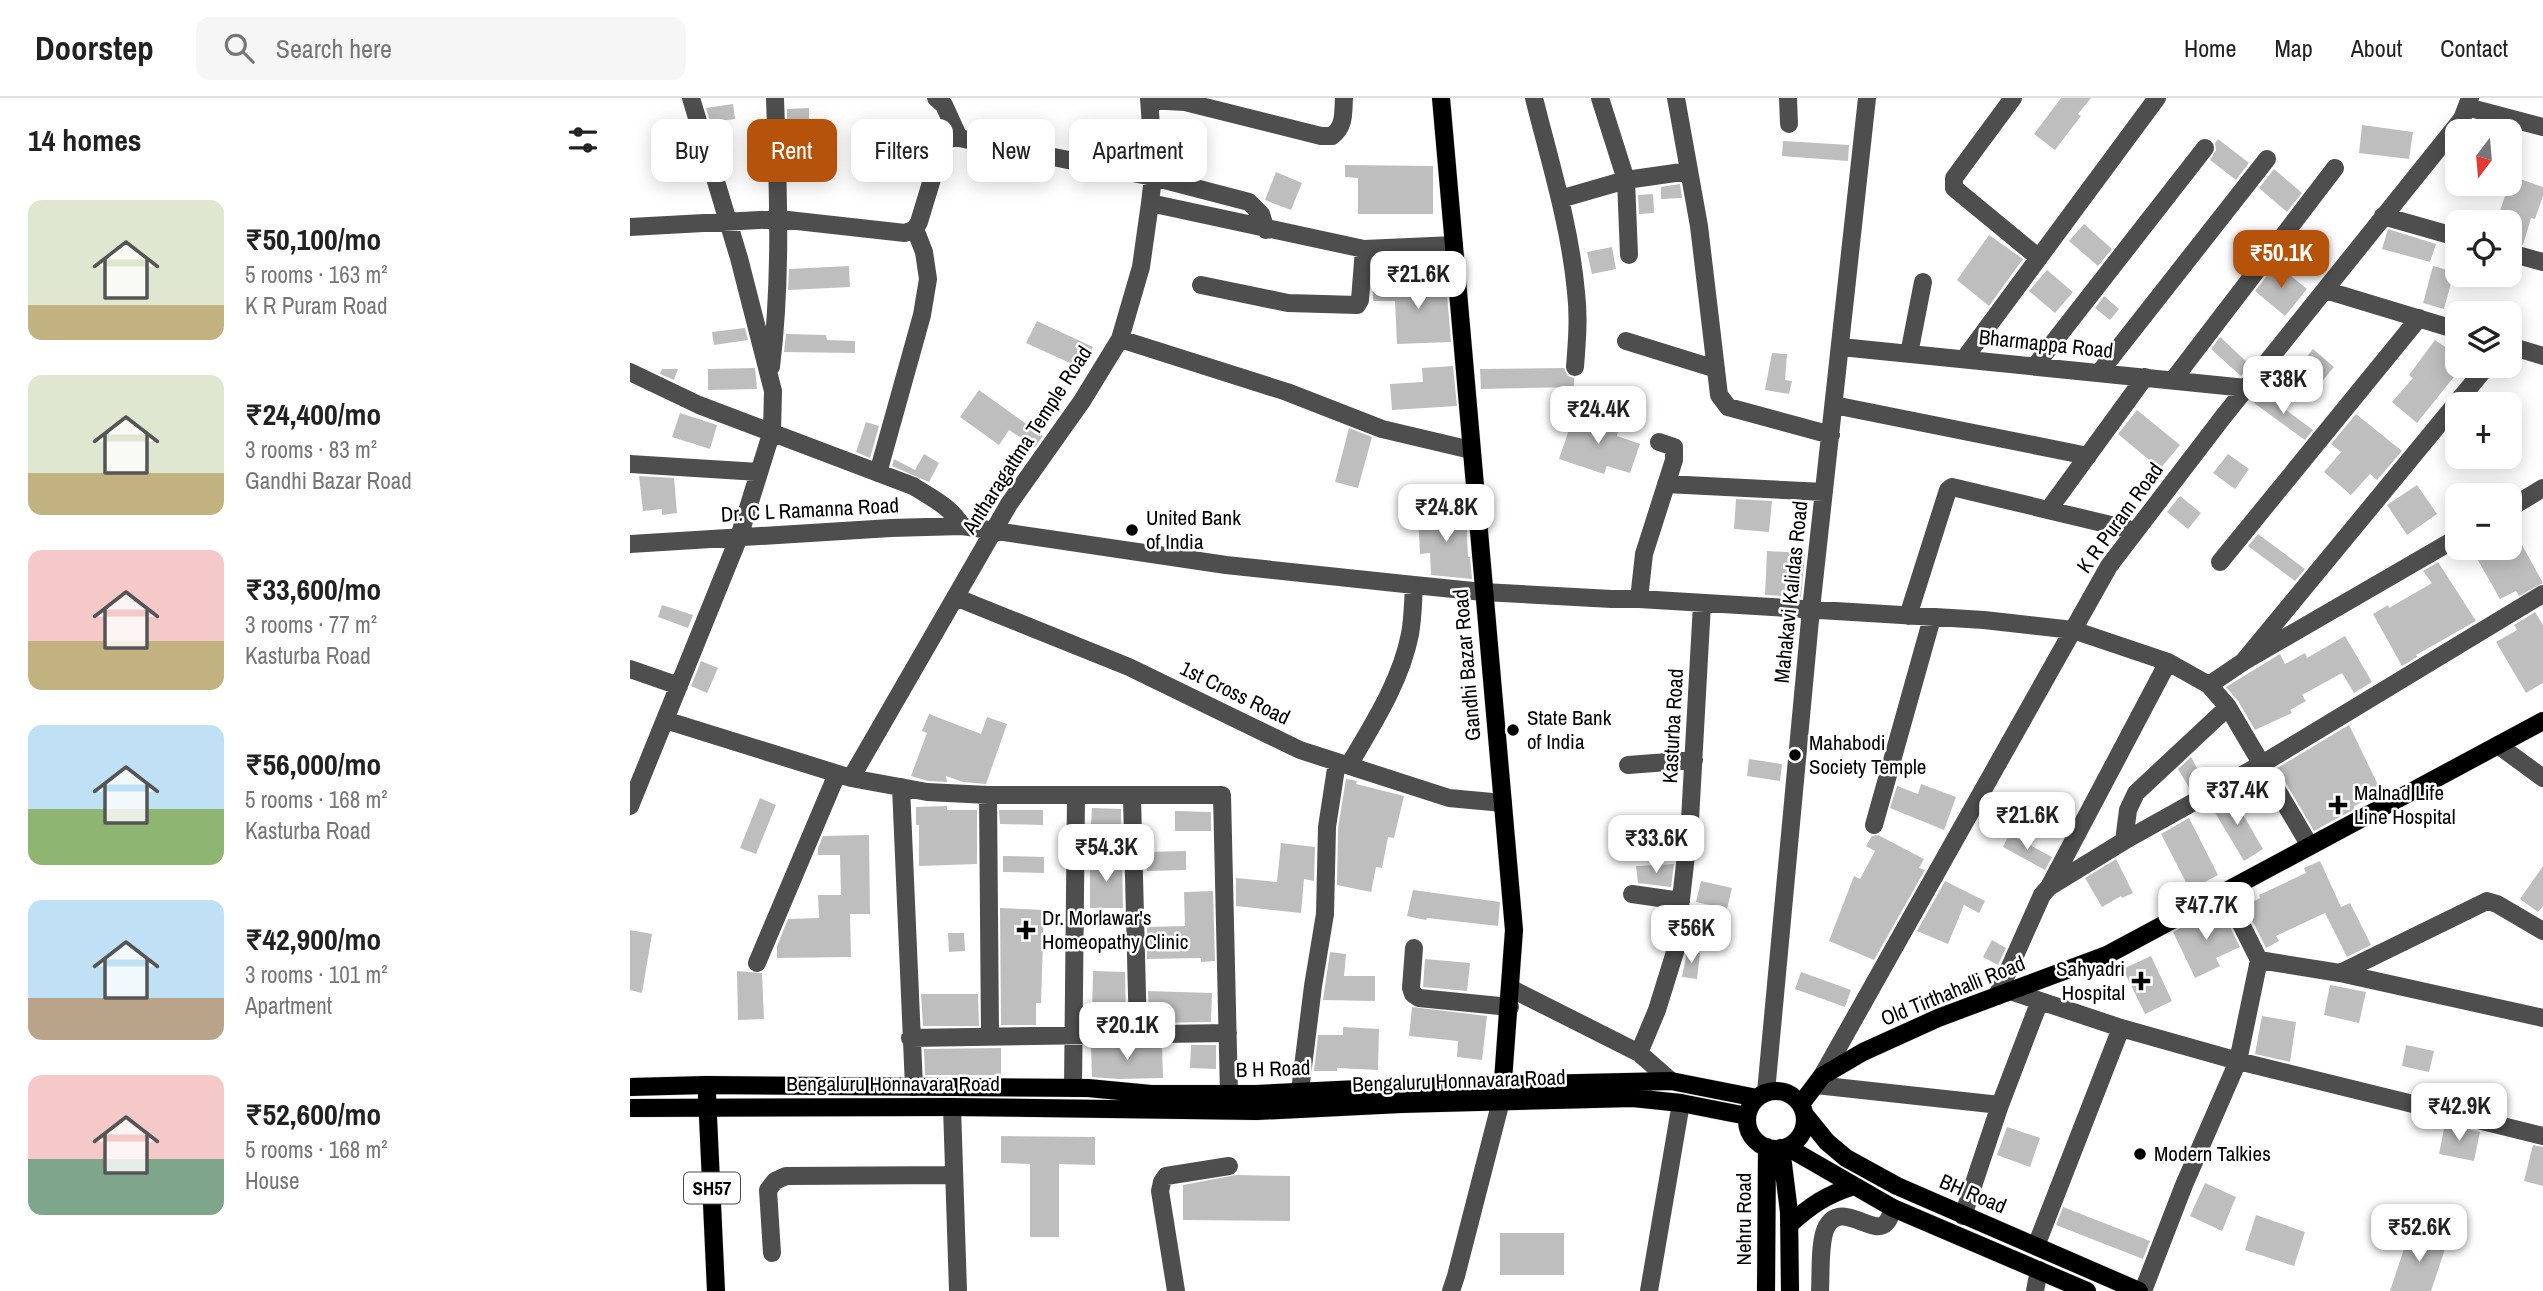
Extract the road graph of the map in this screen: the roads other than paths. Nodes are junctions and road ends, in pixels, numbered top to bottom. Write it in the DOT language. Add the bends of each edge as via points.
graph roads {
  1 [pos="691,98"];
  2 [pos="775,98"];
  3 [pos="936,98"];
  4 [pos="1344,98"];
  5 [pos="1441,98"];
  6 [pos="1534,98"];
  7 [pos="1600,98"];
  8 [pos="1676,98"];
  9 [pos="1788,98"];
  10 [pos="1867,98"];
  11 [pos="2013,98"];
  12 [pos="2157,98"];
  13 [pos="1149,99"];
  14 [pos="2469,103"];
  15 [pos="1150,119"];
  16 [pos="1789,124"];
  17 [pos="2543,127"];
  18 [pos="959,138"];
  19 [pos="2205,148"];
  20 [pos="2267,159"];
  21 [pos="1069,160"];
  22 [pos="2335,168"];
  23 [pos="1689,171"];
  24 [pos="1626,180"];
  25 [pos="1152,182"];
  26 [pos="1172,182"];
  27 [pos="1560,199"];
  28 [pos="1150,203"];
  29 [pos="2383,216"];
  30 [pos="779,219"];
  31 [pos="729,222"];
  32 [pos="630,227"];
  33 [pos="915,229"];
  34 [pos="1266,230"];
  35 [pos="2445,234"];
  36 [pos="1454,245"];
  37 [pos="1364,249"];
  38 [pos="1629,255"];
  39 [pos="2522,256"];
  40 [pos="2039,258"];
  41 [pos="2543,262"];
  42 [pos="1923,282"];
  43 [pos="1201,285"];
  44 [pos="2325,290"];
  45 [pos="2419,318"];
  46 [pos="2445,326"];
  47 [pos="1120,339"];
  48 [pos="1626,341"];
  49 [pos="1841,347"];
  50 [pos="2522,350"];
  51 [pos="1909,354"];
  52 [pos="2543,356"];
  53 [pos="1964,359"];
  54 [pos="2035,366"];
  55 [pos="1575,367"];
  56 [pos="1716,369"];
  57 [pos="630,372"];
  58 [pos="2099,373"];
  59 [pos="770,377"];
  60 [pos="2146,377"];
  61 [pos="2477,378"];
  62 [pos="2173,380"];
  63 [pos="2246,388"];
  64 [pos="1834,405"];
  65 [pos="772,431"];
  66 [pos="1831,435"];
  67 [pos="1658,442"];
  68 [pos="1471,450"];
  69 [pos="2088,456"];
  70 [pos="630,464"];
  71 [pos="759,472"];
  72 [pos="878,473"];
  73 [pos="1666,484"];
  74 [pos="2543,488"];
  75 [pos="1824,492"];
  76 [pos="2522,501"];
  77 [pos="2049,509"];
  78 [pos="962,526"];
  79 [pos="993,530"];
  80 [pos="2136,531"];
  81 [pos="739,537"];
  82 [pos="630,544"];
  83 [pos="2445,545"];
  84 [pos="2220,562"];
  85 [pos="1414,585"];
  86 [pos="1483,592"];
  87 [pos="2543,594"];
  88 [pos="955,597"];
  89 [pos="1639,599"];
  90 [pos="1702,604"];
  91 [pos="1811,609"];
  92 [pos="1908,616"];
  93 [pos="1932,618"];
  94 [pos="2073,630"];
  95 [pos="2168,662"];
  96 [pos="2243,662"];
  97 [pos="630,669"];
  98 [pos="2208,685"];
  99 [pos="679,687"];
  100 [pos="2228,707"];
  101 [pos="665,720"];
  102 [pos="2543,721"];
  103 [pos="2498,745"];
  104 [pos="1694,760"];
  105 [pos="1343,764"];
  106 [pos="2262,764"];
  107 [pos="1628,765"];
  108 [pos="844,776"];
  109 [pos="2543,778"];
  110 [pos="901,787"];
  111 [pos="988,795"];
  112 [pos="1076,796"];
  113 [pos="1132,797"];
  114 [pos="1503,803"];
  115 [pos="630,806"];
  116 [pos="1874,825"];
  117 [pos="2124,841"];
  118 [pos="2310,846"];
  119 [pos="2049,887"];
  120 [pos="2225,892"];
  121 [pos="1633,894"];
  122 [pos="1681,901"];
  123 [pos="2543,931"];
  124 [pos="1414,948"];
  125 [pos="2259,960"];
  126 [pos="757,963"];
  127 [pos="2340,973"];
  128 [pos="2004,994"];
  129 [pos="1511,998"];
  130 [pos="2039,1003"];
  131 [pos="2543,1018"];
  132 [pos="2121,1028"];
  133 [pos="1228,1032"];
  134 [pos="990,1035"];
  135 [pos="1138,1035"];
  136 [pos="1074,1036"];
  137 [pos="910,1038"];
  138 [pos="1639,1053"];
  139 [pos="2238,1061"];
  140 [pos="1671,1081"];
  141 [pos="1819,1081"];
  142 [pos="706,1085"];
  143 [pos="630,1087"];
  144 [pos="914,1087"];
  145 [pos="1073,1088"];
  146 [pos="1300,1091"];
  147 [pos="1502,1093"];
  148 [pos="1229,1094"];
  149 [pos="1761,1095"];
  150 [pos="1681,1103"];
  151 [pos="2000,1105"];
  152 [pos="709,1107"];
  153 [pos="952,1107"];
  154 [pos="630,1108"];
  155 [pos="1803,1110"];
  156 [pos="1747,1116"];
  157 [pos="2543,1136"];
  158 [pos="1779,1147"];
  159 [pos="1229,1166"];
  160 [pos="954,1175"];
  161 [pos="1854,1186"];
  162 [pos="1893,1208"];
  163 [pos="1963,1216"];
  164 [pos="1789,1225"];
  165 [pos="2036,1246"];
  166 [pos="772,1252"];
  167 [pos="2039,1270"];
  168 [pos="716,1291"];
  169 [pos="958,1291"];
  170 [pos="1176,1291"];
  171 [pos="1451,1291"];
  172 [pos="1649,1291"];
  173 [pos="1766,1291"];
  174 [pos="1790,1291"];
  175 [pos="1820,1291"];
  176 [pos="2035,1291"];
  177 [pos="2087,1291"];
  178 [pos="2141,1291"];
  1 -- 31 [label="street"];
  2 -- 30 [label="street"];
  3 -- 18 [label="street"];
  4 -- 13 [label="street" via="1343,123 1332,136 1185,102"];
  5 -- 36 [label="main road, Gandhi Bazar Road"];
  6 -- 27 [label="street"];
  7 -- 24 [label="street"];
  8 -- 23 [label="street"];
  9 -- 16 [label="street"];
  10 -- 49 [label="street, Mahakavi Kalidas Road"];
  11 -- 40 [label="street" via="1954,178 1954,188"];
  12 -- 40 [label="street"];
  13 -- 15 [label="street, Antharagattma Temple Road"];
  14 -- 17 [label="street"];
  14 -- 29 [label="street, K R Puram Road" via="2462,119"];
  18 -- 21 [label="street"];
  18 -- 33 [label="street" via="943,143"];
  19 -- 54 [label="street"];
  20 -- 58 [label="street"];
  22 -- 62 [label="street"];
  23 -- 24 [label="street"];
  23 -- 56 [label="street"];
  24 -- 27 [label="street"];
  24 -- 38 [label="street"];
  25 -- 28 [label="street, Antharagattma Temple Road"];
  26 -- 34 [label="street" via="1249,202 1261,214"];
  27 -- 55 [label="street" via="1576,292"];
  28 -- 34 [label="street"];
  28 -- 47 [label="street, Antharagattma Temple Road" via="1141,267"];
  29 -- 35 [label="street"];
  29 -- 44 [label="street, K R Puram Road"];
  30 -- 31 [label="street"];
  30 -- 33 [label="street" via="905,233"];
  30 -- 59 [label="street" via="777,322"];
  31 -- 32 [label="street"];
  31 -- 59 [label="street"];
  33 -- 72 [label="street" via="928,279"];
  34 -- 37 [label="street"];
  36 -- 37 [label="street"];
  36 -- 68 [label="main road, Gandhi Bazar Road"];
  37 -- 43 [label="street" via="1357,305 1288,303"];
  39 -- 41 [label="street"];
  40 -- 53 [label="street"];
  42 -- 51 [label="street"];
  44 -- 45 [label="street"];
  44 -- 63 [label="street, K R Puram Road"];
  45 -- 46 [label="street"];
  45 -- 84 [label="street"];
  47 -- 68 [label="street" via="1382,429"];
  47 -- 79 [label="street, Antharagattma Temple Road" via="1083,401"];
  48 -- 56 [label="street"];
  49 -- 51 [label="street, Bharmappa Road"];
  49 -- 64 [label="street, Mahakavi Kalidas Road"];
  50 -- 52 [label="street"];
  51 -- 53 [label="street, Bharmappa Road"];
  53 -- 54 [label="street, Bharmappa Road"];
  54 -- 58 [label="street, Bharmappa Road"];
  56 -- 66 [label="street" via="1719,395 1728,407"];
  57 -- 65 [label="street" via="699,405"];
  58 -- 60 [label="street, Bharmappa Road"];
  59 -- 65 [label="street"];
  60 -- 62 [label="street, Bharmappa Road"];
  60 -- 69 [label="street"];
  61 -- 96 [label="street"];
  62 -- 63 [label="street, Bharmappa Road"];
  63 -- 80 [label="street, K R Puram Road"];
  64 -- 66 [label="street, Mahakavi Kalidas Road"];
  64 -- 69 [label="street"];
  65 -- 71 [label="street"];
  65 -- 72 [label="street"];
  66 -- 75 [label="street, Mahakavi Kalidas Road"];
  67 -- 73 [label="street" via="1675,451"];
  68 -- 86 [label="main road, Gandhi Bazar Road"];
  69 -- 77 [label="street"];
  70 -- 71 [label="street"];
  71 -- 81 [label="street"];
  72 -- 78 [label="street" via="913,486 942,504"];
  73 -- 75 [label="street"];
  73 -- 89 [label="street" via="1644,554"];
  74 -- 76 [label="street"];
  75 -- 91 [label="street, Mahakavi Kalidas Road"];
  77 -- 80 [label="street"];
  77 -- 92 [label="street" via="1950,488"];
  78 -- 79 [label="street, Dr. C L Ramanna Road"];
  78 -- 81 [label="street, Dr. C L Ramanna Road"];
  79 -- 85 [label="street, Dr. C L Ramanna Road" via="1226,565"];
  79 -- 88 [label="street, Antharagattma Temple Road"];
  80 -- 94 [label="street, K R Puram Road" via="2109,566"];
  81 -- 82 [label="street, Dr. C L Ramanna Road"];
  81 -- 99 [label="street"];
  83 -- 96 [label="street"];
  85 -- 86 [label="street, Dr. C L Ramanna Road"];
  85 -- 105 [label="street" via="1410,633 1400,668 1378,714"];
  86 -- 89 [label="street, Dr. C L Ramanna Road"];
  86 -- 114 [label="main road, Gandhi Bazar Road"];
  87 -- 106 [label="street"];
  88 -- 105 [label="street, 1st Cross Road" via="1129,667 1264,734"];
  88 -- 108 [label="street, Antharagattma Temple Road"];
  89 -- 90 [label="street, Dr. C L Ramanna Road"];
  90 -- 91 [label="street, Dr. C L Ramanna Road"];
  90 -- 104 [label="street, Kasturba Road"];
  91 -- 92 [label="street, Dr. C L Ramanna Road"];
  91 -- 149 [label="street, Mahakavi Kalidas Road"];
  92 -- 93 [label="street, Dr. C L Ramanna Road"];
  93 -- 94 [label="street, Dr. C L Ramanna Road"];
  93 -- 116 [label="street"];
  94 -- 95 [label="street, Dr. C L Ramanna Road"];
  94 -- 141 [label="street, K R Puram Road"];
  95 -- 98 [label="street, Dr. C L Ramanna Road"];
  95 -- 119 [label="street"];
  96 -- 98 [label="street"];
  97 -- 99 [label="street"];
  98 -- 100 [label="street, Dr. C L Ramanna Road"];
  99 -- 101 [label="street"];
  100 -- 106 [label="street, Dr. C L Ramanna Road"];
  100 -- 117 [label="street" via="2136,793 2128,810"];
  101 -- 108 [label="street"];
  101 -- 115 [label="street"];
  102 -- 103 [label="main road, Old Tirthahalli Road"];
  103 -- 109 [label="street"];
  103 -- 118 [label="main road, Old Tirthahalli Road"];
  104 -- 107 [label="street"];
  104 -- 122 [label="street, Kasturba Road"];
  105 -- 114 [label="street, 1st Cross Road" via="1449,799"];
  105 -- 146 [label="street" via="1327,827 1325,914"];
  106 -- 117 [label="street"];
  106 -- 118 [label="street, Dr. C L Ramanna Road"];
  108 -- 110 [label="street"];
  108 -- 126 [label="street, Antharagattma Temple Road"];
  110 -- 111 [label="street"];
  110 -- 137 [label="street"];
  111 -- 112 [label="street"];
  111 -- 134 [label="street"];
  112 -- 113 [label="street"];
  112 -- 136 [label="street"];
  113 -- 133 [label="street" via="1222,795"];
  113 -- 135 [label="street"];
  114 -- 129 [label="main road, Gandhi Bazar Road" via="1514,929"];
  117 -- 119 [label="street"];
  118 -- 120 [label="main road, Old Tirthahalli Road"];
  119 -- 128 [label="street"];
  120 -- 125 [label="street"];
  120 -- 128 [label="main road, Old Tirthahalli Road" via="2107,955"];
  121 -- 122 [label="street"];
  122 -- 138 [label="street, Kasturba Road" via="1675,952"];
  123 -- 127 [label="street" via="2487,901"];
  124 -- 129 [label="street" via="1413,995"];
  125 -- 127 [label="street"];
  125 -- 139 [label="street"];
  127 -- 131 [label="street"];
  128 -- 130 [label="street"];
  128 -- 141 [label="main road, Old Tirthahalli Road" via="1863,1052"];
  129 -- 138 [label="street"];
  129 -- 147 [label="main road, Gandhi Bazar Road"];
  130 -- 132 [label="street"];
  130 -- 151 [label="street"];
  132 -- 139 [label="street"];
  132 -- 165 [label="street"];
  133 -- 135 [label="street"];
  133 -- 148 [label="street"];
  134 -- 136 [label="street"];
  134 -- 137 [label="street"];
  135 -- 136 [label="street"];
  136 -- 145 [label="street"];
  137 -- 144 [label="street"];
  138 -- 140 [label="street"];
  139 -- 157 [label="street"];
  139 -- 178 [label="street"];
  140 -- 147 [label="main road, B H Road"];
  140 -- 149 [label="main road, B H Road"];
  141 -- 151 [label="street"];
  141 -- 155 [label="main road, Old Tirthahalli Road"];
  142 -- 143 [label="main road, B H Road"];
  142 -- 144 [label="main road, B H Road"];
  142 -- 152 [label="main road, SH57"];
  144 -- 145 [label="main road, B H Road"];
  145 -- 148 [label="main road, B H Road"];
  146 -- 147 [label="main road, B H Road"];
  146 -- 148 [label="main road, B H Road"];
  147 -- 150 [label="main road, Bengaluru Honnavara Road"];
  147 -- 153 [label="main road, Bengaluru Honnavara Road" via="1257,1111"];
  147 -- 171 [label="street"];
  149 -- 155 [label="main road" via="1786,1092"];
  149 -- 156 [label="main road"];
  150 -- 156 [label="main road, Bengaluru Honnavara Road"];
  150 -- 172 [label="street"];
  151 -- 163 [label="street"];
  152 -- 153 [label="main road, Bengaluru Honnavara Road"];
  152 -- 154 [label="main road, Bengaluru Honnavara Road"];
  152 -- 168 [label="main road, SH57"];
  153 -- 160 [label="street"];
  155 -- 158 [label="main road" via="1802,1134"];
  155 -- 163 [label="main road, BH Road" via="1846,1158"];
  156 -- 158 [label="main road" via="1758,1142"];
  158 -- 161 [label="main road"];
  158 -- 164 [label="main road, Nehru Road"];
  158 -- 173 [label="main road, Nehru Road"];
  159 -- 170 [label="street" via="1166,1177 1162,1182"];
  160 -- 166 [label="street" via="786,1176 768,1190"];
  160 -- 169 [label="street"];
  161 -- 162 [label="main road"];
  161 -- 164 [label="main road" via="1828,1195"];
  162 -- 167 [label="main road"];
  162 -- 175 [label="street" via="1882,1226 1834,1218 1824,1235"];
  163 -- 165 [label="main road, BH Road"];
  164 -- 174 [label="main road, Nehru Road"];
  165 -- 178 [label="main road, BH Road"];
  167 -- 176 [label="street"];
  167 -- 177 [label="main road"];
}
